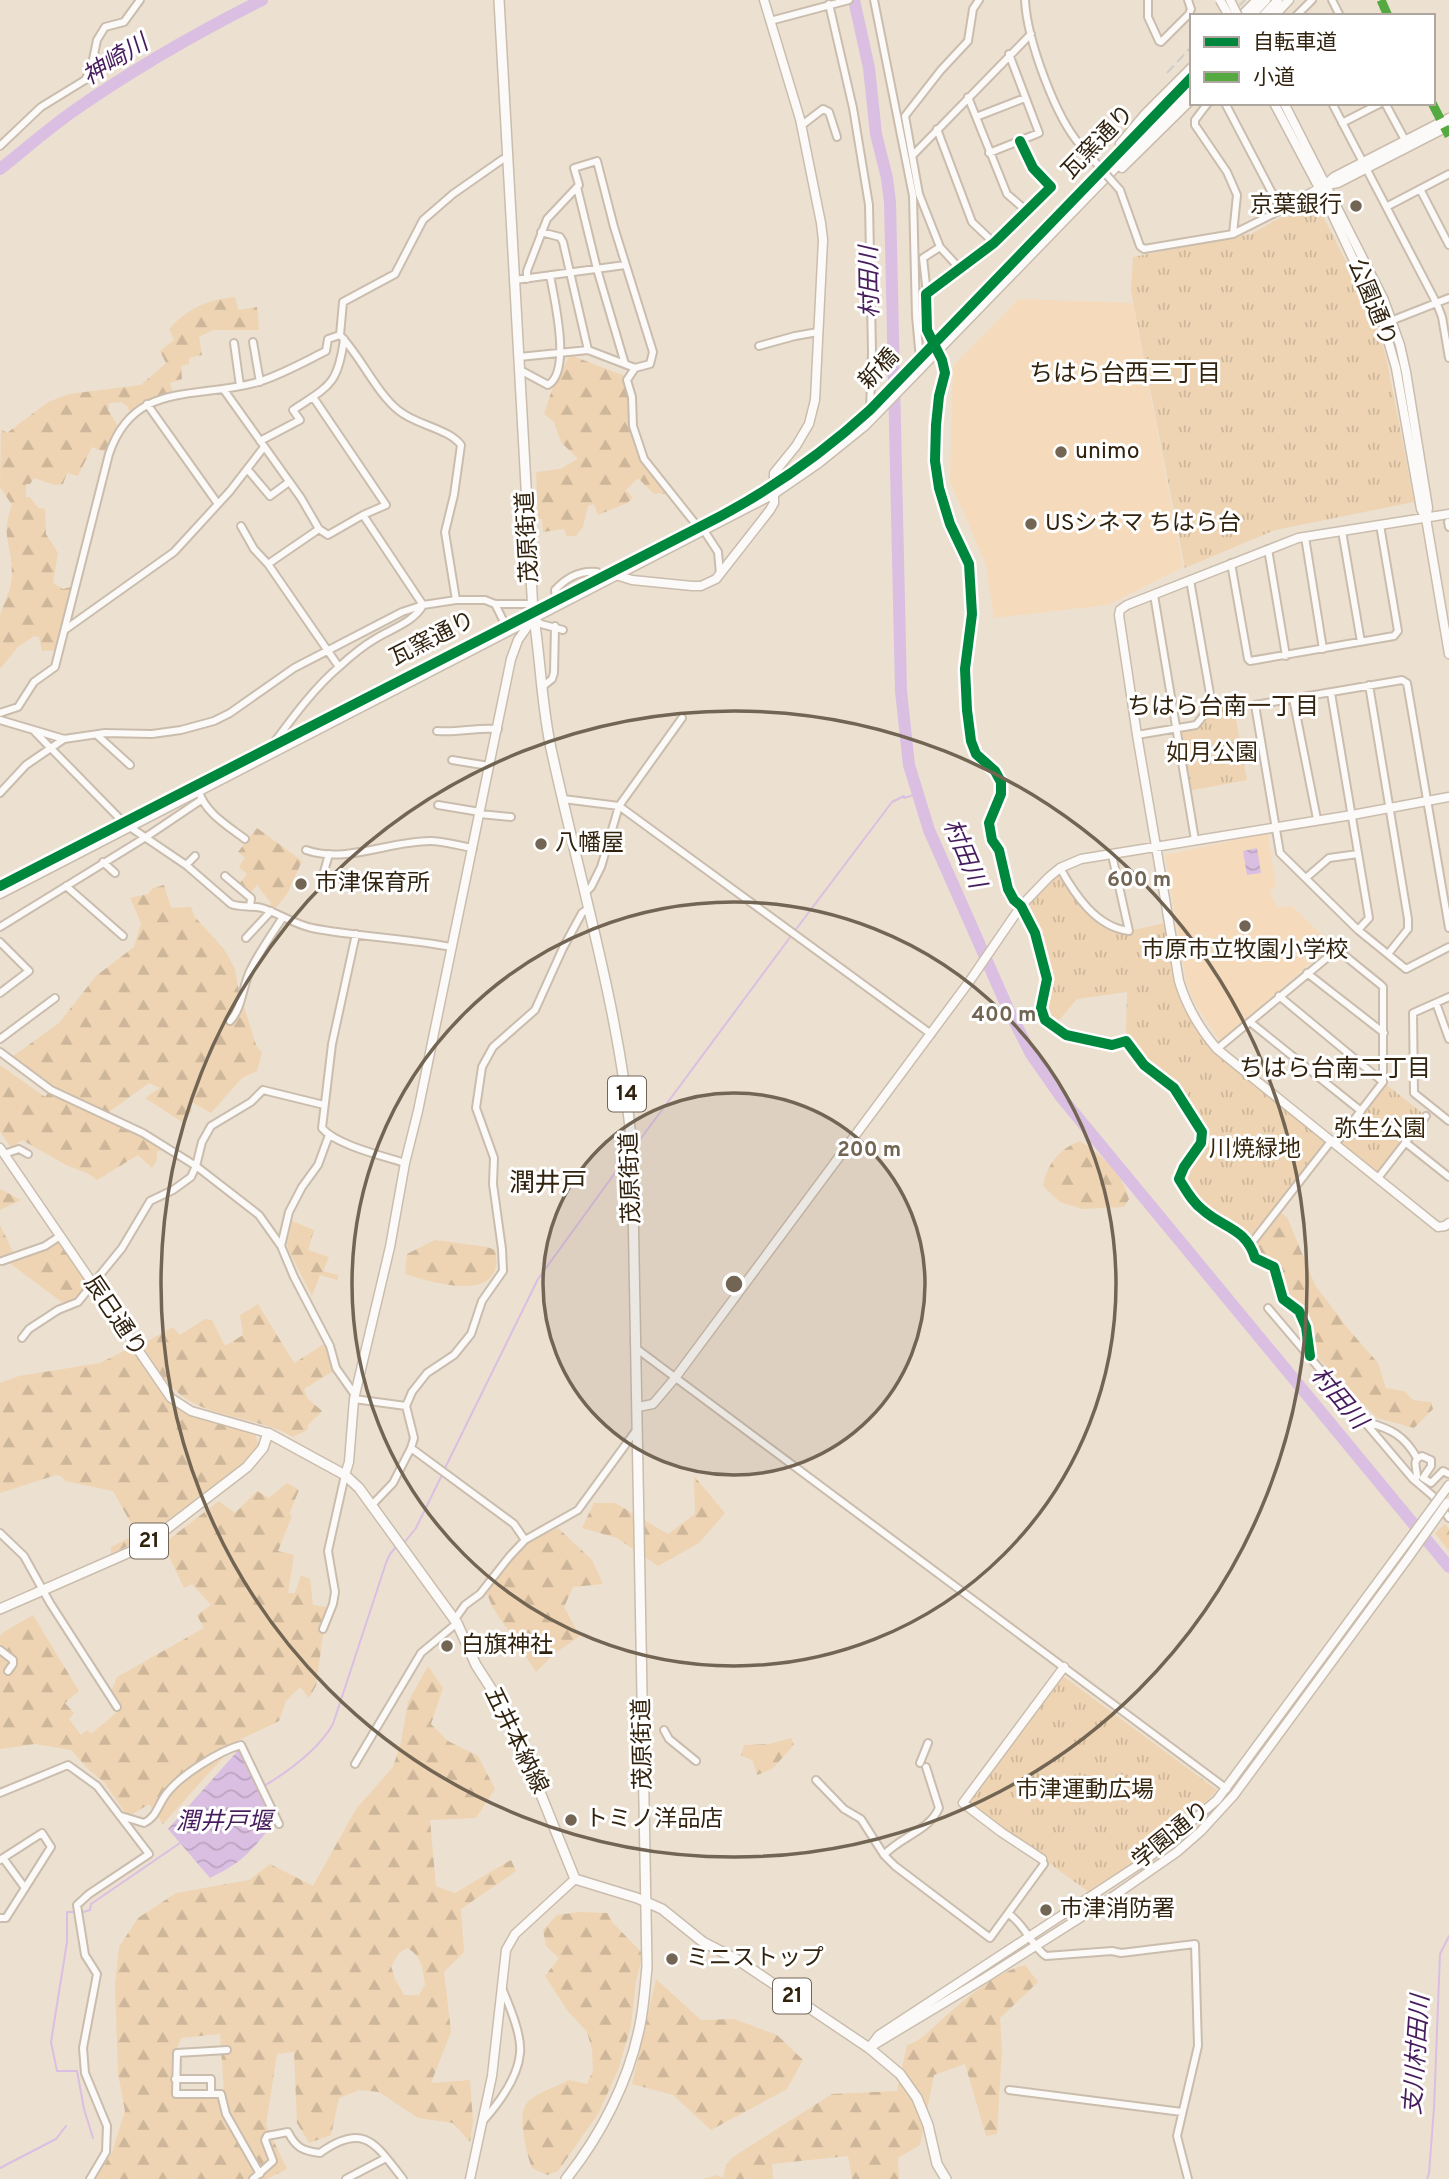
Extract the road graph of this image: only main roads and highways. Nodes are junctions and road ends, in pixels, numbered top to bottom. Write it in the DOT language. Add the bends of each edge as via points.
graph roads {
  1 [pos="499,0"];
  2 [pos="0,1609"];
  3 [pos="646,1902"];
  4 [pos="566,2179"];
  5 [pos="946,2179"];
  1 -- 3 [label="main road, 茂原街道 / 14" via="540,689 615,1017 632,1148"];
  2 -- 3 [label="main road, 五井本納線 / 21" via="152,1540 247,1467 259,1455 268,1433 353,1481 456,1621 517,1735 575,1879"];
  3 -- 4 [label="main road, 茂原街道 / 14" via="647,1967 635,2044 608,2114"];
  3 -- 5 [label="main road, 21" via="869,2048 900,2074 918,2098 936,2164"];
}
